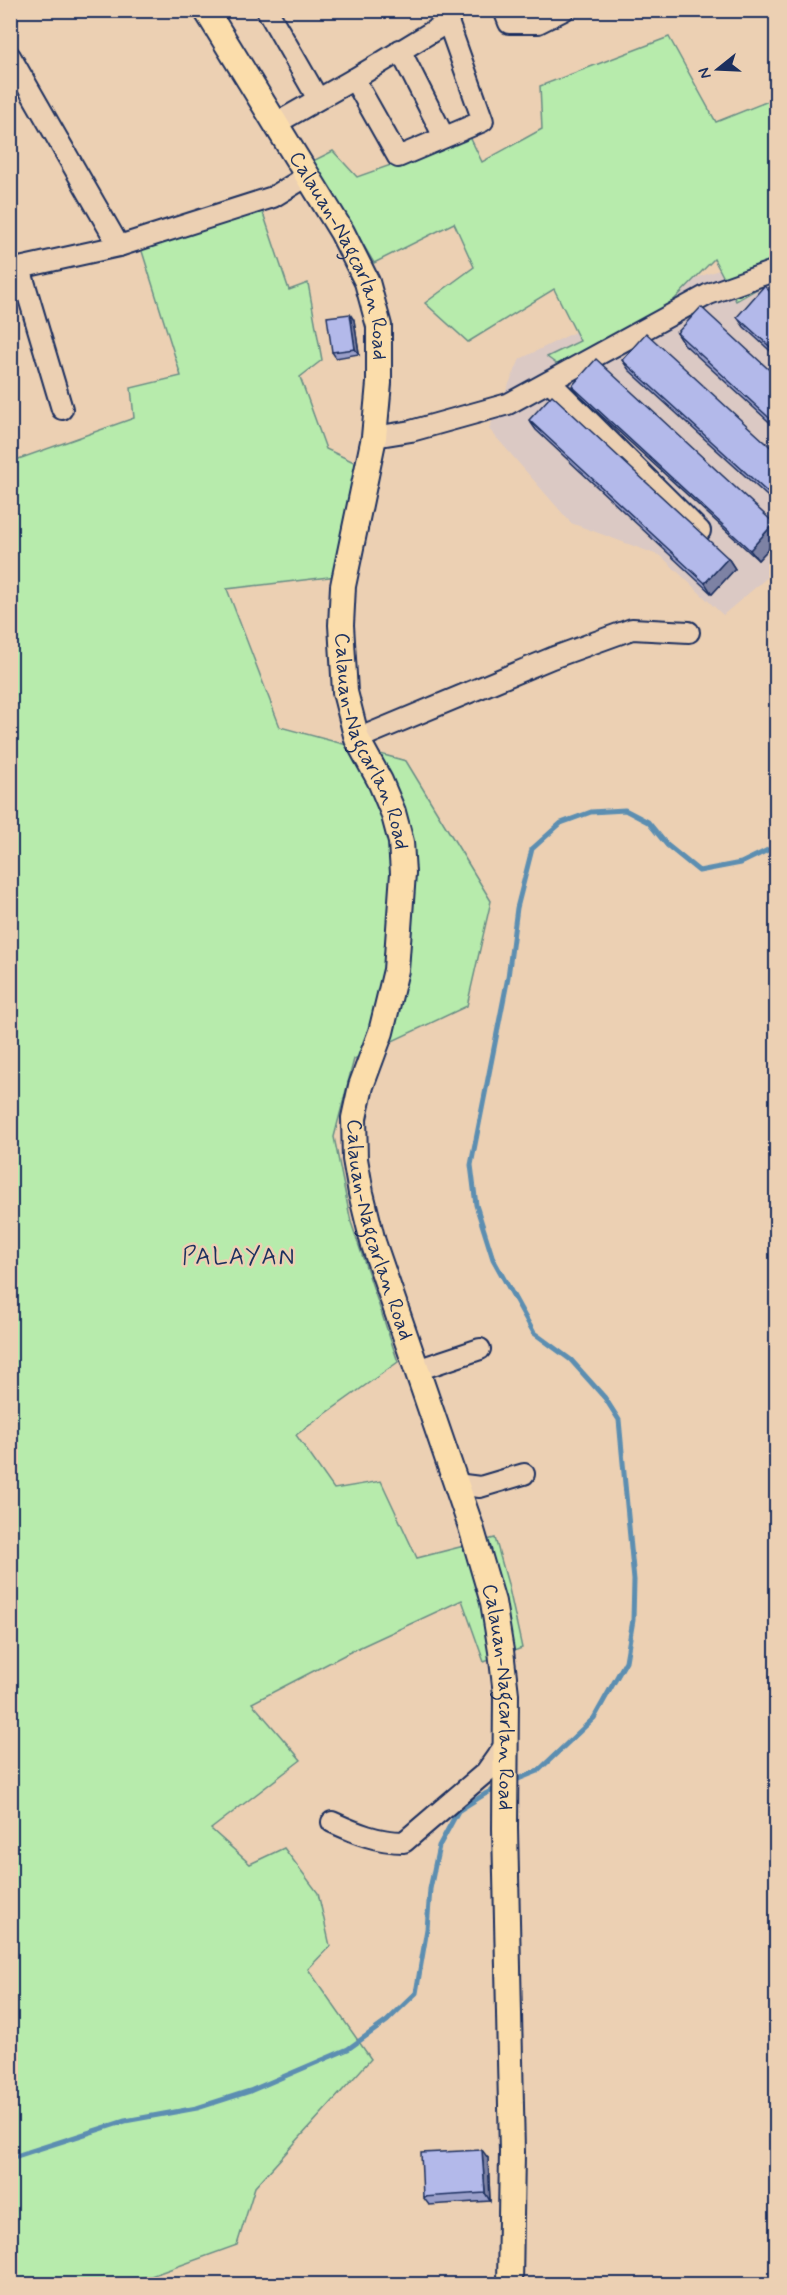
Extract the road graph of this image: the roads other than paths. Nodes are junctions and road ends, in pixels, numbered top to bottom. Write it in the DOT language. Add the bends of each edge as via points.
graph roads {
  1 [pos="206,10"];
  2 [pos="267,10"];
  3 [pos="504,10"];
  4 [pos="564,10"];
  5 [pos="450,16"];
  6 [pos="400,50"];
  7 [pos="10,56"];
  8 [pos="354,79"];
  9 [pos="318,99"];
  10 [pos="276,124"];
  11 [pos="444,137"];
  12 [pos="309,175"];
  13 [pos="119,246"];
  14 [pos="15,269"];
  15 [pos="777,270"];
  16 [pos="550,382"];
  17 [pos="62,409"];
  18 [pos="374,437"];
  19 [pos="700,531"];
  20 [pos="689,632"];
  21 [pos="357,739"];
  22 [pos="480,1349"];
  23 [pos="417,1370"];
  24 [pos="524,1474"];
  25 [pos="456,1484"];
  26 [pos="505,1755"];
  27 [pos="332,1822"];
  28 [pos="510,2284"];
  1 -- 10 [label="main road, Calauan-Nagcarlan Road"];
  2 -- 9 [label="street"];
  3 -- 4 [label="street" via="509,23 538,23"];
  5 -- 6 [label="street"];
  5 -- 11 [label="street" via="483,121"];
  6 -- 8 [label="street"];
  6 -- 11 [label="street"];
  7 -- 13 [label="street"];
  8 -- 9 [label="street"];
  8 -- 11 [label="street" via="398,157"];
  9 -- 10 [label="street"];
  10 -- 12 [label="main road, Calauan-Nagcarlan Road"];
  12 -- 13 [label="street" via="273,197"];
  12 -- 18 [label="main road, Calauan-Nagcarlan Road" via="367,282 379,326"];
  13 -- 14 [label="street"];
  14 -- 17 [label="street"];
  15 -- 16 [label="street" via="709,294"];
  16 -- 18 [label="street" via="508,404 411,431"];
  16 -- 19 [label="street"];
  18 -- 21 [label="main road, Calauan-Nagcarlan Road" via="344,586 341,625 345,692"];
  20 -- 21 [label="street" via="632,629"];
  21 -- 23 [label="main road, Calauan-Nagcarlan Road" via="393,812 401,842 403,873 396,970 354,1118 355,1159 373,1242"];
  22 -- 23 [label="street"];
  23 -- 25 [label="main road, Calauan-Nagcarlan Road"];
  24 -- 25 [label="street" via="480,1487"];
  25 -- 26 [label="main road, Calauan-Nagcarlan Road" via="493,1602 506,1694"];
  26 -- 27 [label="street" via="404,1842 359,1835"];
  26 -- 28 [label="main road, Calauan-Nagcarlan Road" via="512,2152"];
}
